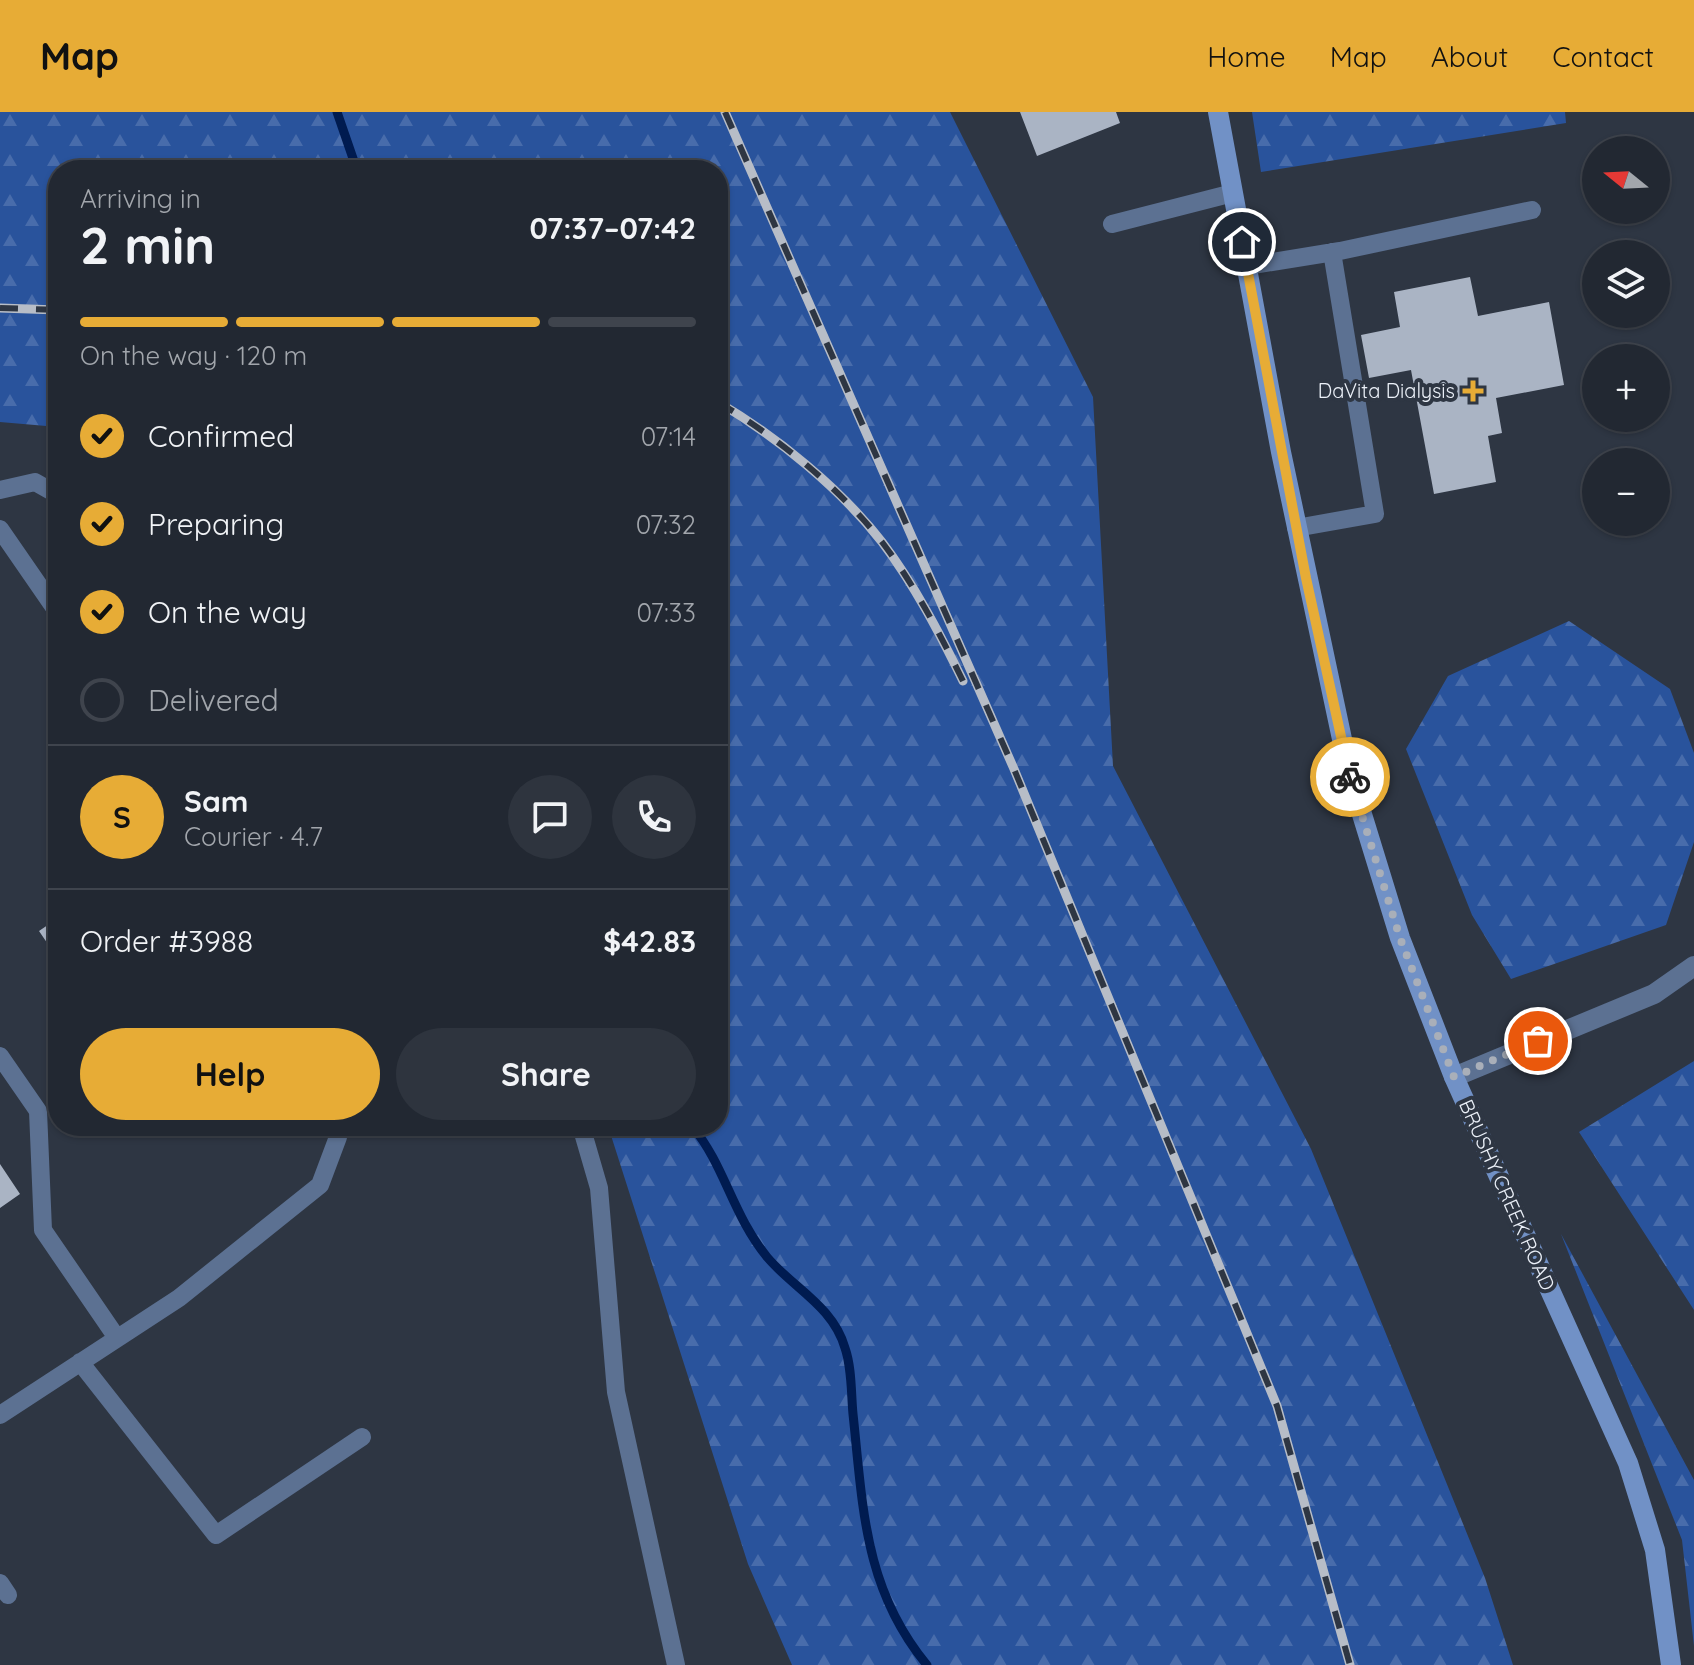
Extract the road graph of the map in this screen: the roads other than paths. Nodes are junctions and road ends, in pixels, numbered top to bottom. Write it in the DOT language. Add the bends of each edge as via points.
graph roads {
  1 [pos="1218,112"];
  2 [pos="1233,193"];
  3 [pos="1532,210"];
  4 [pos="1112,224"];
  5 [pos="1332,252"];
  6 [pos="1247,266"];
  7 [pos="48,489"];
  8 [pos="0,490"];
  9 [pos="1296,528"];
  10 [pos="0,529"];
  11 [pos="48,599"];
  12 [pos="1694,966"];
  13 [pos="0,1056"];
  14 [pos="1454,1077"];
  15 [pos="338,1136"];
  16 [pos="584,1136"];
  17 [pos="117,1338"];
  18 [pos="80,1362"];
  19 [pos="0,1415"];
  20 [pos="362,1437"];
  21 [pos="676,1665"];
  22 [pos="1671,1665"];
  1 -- 2 [label="main road, BRUSHY CREEK ROAD"];
  2 -- 4 [label="lane"];
  2 -- 6 [label="main road, BRUSHY CREEK ROAD"];
  3 -- 5 [label="lane"];
  5 -- 6 [label="lane"];
  5 -- 9 [label="lane" via="1375,514"];
  6 -- 9 [label="main road, BRUSHY CREEK ROAD"];
  7 -- 8 [label="lane" via="35,482"];
  9 -- 14 [label="main road, BRUSHY CREEK ROAD" via="1349,772 1400,938"];
  10 -- 11 [label="lane"];
  12 -- 14 [label="street" via="1654,994"];
  13 -- 17 [label="lane" via="38,1111 43,1230"];
  14 -- 22 [label="main road, BRUSHY CREEK ROAD" via="1628,1463 1655,1550"];
  15 -- 17 [label="lane" via="320,1185 179,1298"];
  16 -- 21 [label="lane" via="599,1188 616,1392"];
  17 -- 18 [label="lane"];
  18 -- 19 [label="lane"];
  18 -- 20 [label="lane" via="216,1535"];
}
